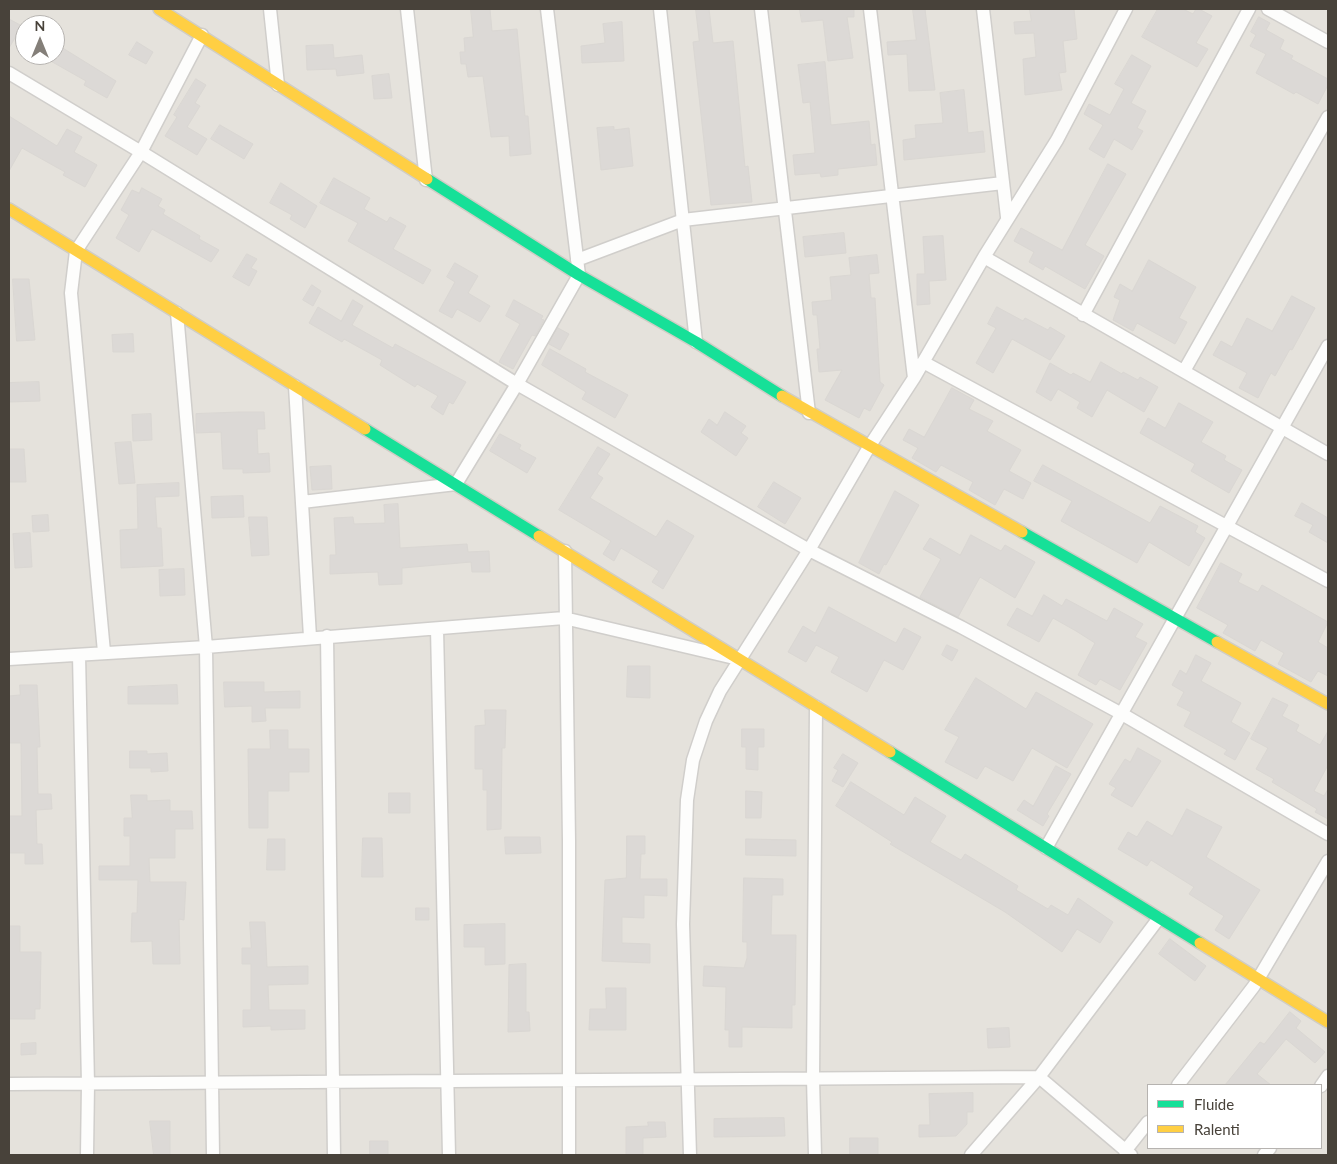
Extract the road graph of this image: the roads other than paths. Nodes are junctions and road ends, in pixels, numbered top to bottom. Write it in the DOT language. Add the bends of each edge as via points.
graph roads {
  1 [pos="159,9"];
  2 [pos="181,9"];
  3 [pos="270,9"];
  4 [pos="406,9"];
  5 [pos="547,9"];
  6 [pos="660,9"];
  7 [pos="761,9"];
  8 [pos="870,9"];
  9 [pos="984,9"];
  10 [pos="1126,9"];
  11 [pos="1249,9"];
  12 [pos="1268,9"];
  13 [pos="182,23"];
  14 [pos="202,35"];
  15 [pos="1328,42"];
  16 [pos="9,73"];
  17 [pos="278,85"];
  18 [pos="1328,117"];
  19 [pos="141,152"];
  20 [pos="426,180"];
  21 [pos="1003,183"];
  22 [pos="893,196"];
  23 [pos="785,208"];
  24 [pos="9,209"];
  25 [pos="1007,217"];
  26 [pos="683,220"];
  27 [pos="76,251"];
  28 [pos="984,257"];
  29 [pos="577,260"];
  30 [pos="579,275"];
  31 [pos="177,313"];
  32 [pos="1083,315"];
  33 [pos="696,342"];
  34 [pos="1328,346"];
  35 [pos="923,362"];
  36 [pos="1184,371"];
  37 [pos="914,378"];
  38 [pos="517,384"];
  39 [pos="295,386"];
  40 [pos="809,413"];
  41 [pos="1283,428"];
  42 [pos="869,447"];
  43 [pos="1328,454"];
  44 [pos="456,484"];
  45 [pos="302,502"];
  46 [pos="1229,526"];
  47 [pos="809,550"];
  48 [pos="565,551"];
  49 [pos="1328,581"];
  50 [pos="564,618"];
  51 [pos="1176,620"];
  52 [pos="437,629"];
  53 [pos="328,636"];
  54 [pos="310,637"];
  55 [pos="206,647"];
  56 [pos="104,652"];
  57 [pos="78,655"];
  58 [pos="9,659"];
  59 [pos="740,660"];
  60 [pos="1328,704"];
  61 [pos="816,707"];
  62 [pos="1122,714"];
  63 [pos="1328,834"];
  64 [pos="1046,848"];
  65 [pos="1328,861"];
  66 [pos="1159,918"];
  67 [pos="1258,979"];
  68 [pos="1328,1022"];
  69 [pos="1039,1077"];
  70 [pos="813,1079"];
  71 [pos="568,1080"];
  72 [pos="688,1080"];
  73 [pos="447,1081"];
  74 [pos="333,1082"];
  75 [pos="212,1083"];
  76 [pos="9,1084"];
  77 [pos="88,1084"];
  78 [pos="1179,1084"];
  79 [pos="1147,1124"];
  80 [pos="1128,1153"];
  81 [pos="87,1155"];
  82 [pos="213,1155"];
  83 [pos="334,1155"];
  84 [pos="449,1155"];
  85 [pos="569,1155"];
  86 [pos="690,1155"];
  87 [pos="815,1155"];
  88 [pos="971,1155"];
  1 -- 13 [label="street"];
  2 -- 13 [label="street"];
  3 -- 17 [label="street"];
  4 -- 20 [label="street"];
  5 -- 29 [label="street"];
  6 -- 26 [label="street"];
  7 -- 23 [label="street"];
  8 -- 22 [label="street"];
  9 -- 21 [label="street"];
  10 -- 25 [label="street" via="1057,140"];
  11 -- 32 [label="street"];
  12 -- 15 [label="street"];
  13 -- 14 [label="street"];
  14 -- 17 [label="street"];
  14 -- 19 [label="street"];
  16 -- 19 [label="street"];
  17 -- 20 [label="street"];
  18 -- 36 [label="street"];
  19 -- 27 [label="street"];
  19 -- 38 [label="street"];
  20 -- 30 [label="street"];
  21 -- 22 [label="street"];
  21 -- 25 [label="street"];
  22 -- 23 [label="street"];
  22 -- 37 [label="street"];
  23 -- 26 [label="street"];
  23 -- 40 [label="street"];
  24 -- 27 [label="street"];
  25 -- 28 [label="street"];
  26 -- 29 [label="street"];
  26 -- 33 [label="street"];
  27 -- 31 [label="street"];
  27 -- 56 [label="street" via="71,293"];
  28 -- 32 [label="street"];
  28 -- 35 [label="street"];
  29 -- 30 [label="street"];
  30 -- 33 [label="street"];
  30 -- 38 [label="street"];
  31 -- 39 [label="street"];
  31 -- 55 [label="street"];
  32 -- 36 [label="street"];
  33 -- 40 [label="street"];
  34 -- 41 [label="street"];
  35 -- 37 [label="street"];
  35 -- 46 [label="street"];
  36 -- 41 [label="street"];
  37 -- 42 [label="street"];
  38 -- 44 [label="street"];
  38 -- 47 [label="street"];
  39 -- 44 [label="street"];
  39 -- 45 [label="street"];
  40 -- 42 [label="street"];
  41 -- 43 [label="street"];
  41 -- 46 [label="street"];
  42 -- 47 [label="street"];
  42 -- 51 [label="street"];
  44 -- 45 [label="street"];
  44 -- 48 [label="street"];
  45 -- 54 [label="street"];
  46 -- 49 [label="street"];
  46 -- 51 [label="street"];
  47 -- 59 [label="street"];
  47 -- 62 [label="street"];
  48 -- 50 [label="street"];
  48 -- 59 [label="street"];
  50 -- 52 [label="street"];
  50 -- 59 [label="street"];
  50 -- 71 [label="street" via="569,841"];
  51 -- 60 [label="street"];
  51 -- 62 [label="street"];
  52 -- 53 [label="street"];
  52 -- 73 [label="street"];
  53 -- 54 [label="street"];
  53 -- 74 [label="street"];
  54 -- 55 [label="street"];
  55 -- 56 [label="street"];
  55 -- 75 [label="street"];
  56 -- 57 [label="street"];
  57 -- 58 [label="street"];
  57 -- 77 [label="street"];
  59 -- 61 [label="street"];
  59 -- 72 [label="street" via="706,721 693,760 687,800 683,924"];
  61 -- 64 [label="street"];
  61 -- 70 [label="street"];
  62 -- 63 [label="street"];
  62 -- 64 [label="street"];
  64 -- 66 [label="street"];
  65 -- 67 [label="street"];
  66 -- 67 [label="street"];
  66 -- 69 [label="street"];
  67 -- 68 [label="street"];
  67 -- 78 [label="street"];
  69 -- 70 [label="street"];
  69 -- 80 [label="street"];
  69 -- 88 [label="street"];
  70 -- 72 [label="street"];
  70 -- 87 [label="street"];
  71 -- 72 [label="street"];
  71 -- 73 [label="street"];
  71 -- 85 [label="street"];
  72 -- 86 [label="street"];
  73 -- 74 [label="street"];
  73 -- 84 [label="street"];
  74 -- 75 [label="street"];
  74 -- 83 [label="street"];
  75 -- 77 [label="street"];
  75 -- 82 [label="street"];
  76 -- 77 [label="street"];
  77 -- 81 [label="street"];
  79 -- 80 [label="street"];
}
